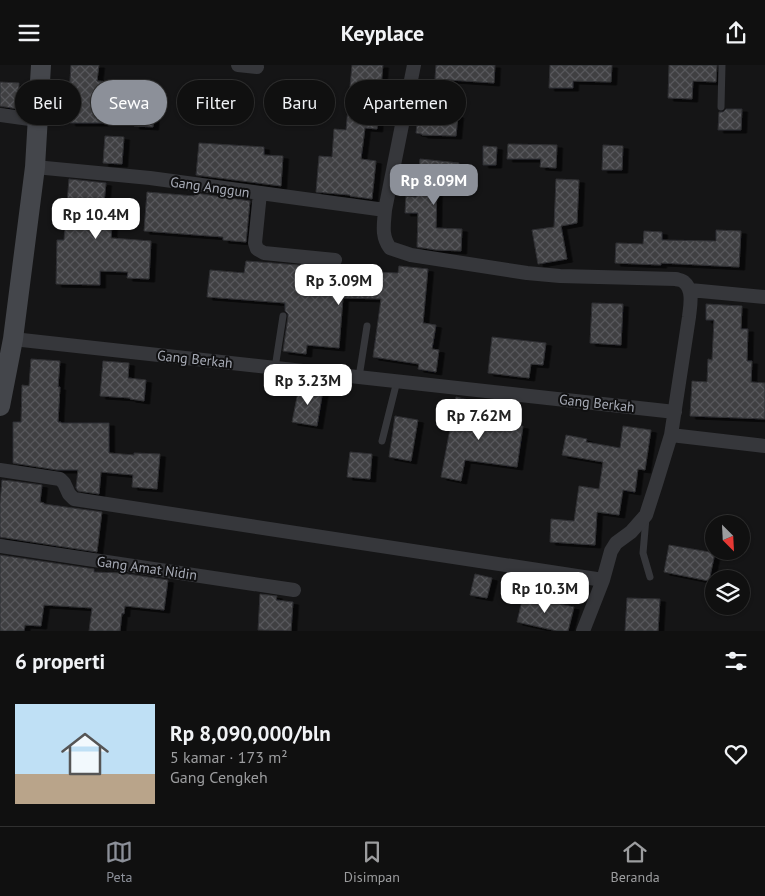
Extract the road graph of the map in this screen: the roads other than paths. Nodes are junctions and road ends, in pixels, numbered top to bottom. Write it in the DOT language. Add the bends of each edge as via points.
graph roads {
  1 [pos="41,65"];
  2 [pos="238,65"];
  3 [pos="414,65"];
  4 [pos="722,65"];
  5 [pos="257,67"];
  6 [pos="40,80"];
  7 [pos="721,107"];
  8 [pos="0,115"];
  9 [pos="15,117"];
  10 [pos="37,125"];
  11 [pos="35,167"];
  12 [pos="260,193"];
  13 [pos="385,210"];
  14 [pos="336,260"];
  15 [pos="690,290"];
  16 [pos="765,297"];
  17 [pos="283,316"];
  18 [pos="368,326"];
  19 [pos="13,339"];
  20 [pos="275,368"];
  21 [pos="359,377"];
  22 [pos="397,381"];
  23 [pos="0,406"];
  24 [pos="675,412"];
  25 [pos="671,435"];
  26 [pos="382,441"];
  27 [pos="765,446"];
  28 [pos="0,470"];
  29 [pos="646,515"];
  30 [pos="0,546"];
  31 [pos="650,577"];
  32 [pos="603,580"];
  33 [pos="294,590"];
  34 [pos="583,631"];
  1 -- 6 [label="street"];
  2 -- 5 [label="street"];
  3 -- 13 [label="street"];
  4 -- 7 [label="lane"];
  8 -- 9 [label="street"];
  10 -- 11 [label="street"];
  11 -- 12 [label="street, Gang Anggun"];
  11 -- 19 [label="street"];
  12 -- 13 [label="street, Gang Anggun"];
  12 -- 14 [label="street" via="257,249 264,253"];
  13 -- 15 [label="street" via="384,238 390,248 402,253 528,273 676,279 684,282"];
  15 -- 16 [label="street"];
  15 -- 24 [label="street" via="690,317"];
  17 -- 20 [label="lane"];
  18 -- 21 [label="lane"];
  19 -- 20 [label="street, Gang Berkah"];
  19 -- 23 [label="street"];
  20 -- 21 [label="street, Gang Berkah"];
  21 -- 22 [label="street, Gang Berkah"];
  22 -- 24 [label="street, Gang Berkah"];
  22 -- 26 [label="lane"];
  24 -- 25 [label="street"];
  25 -- 27 [label="street"];
  25 -- 29 [label="street"];
  28 -- 32 [label="street" via="60,479 74,499"];
  29 -- 31 [label="lane" via="643,553"];
  29 -- 32 [label="street" via="616,543"];
  30 -- 33 [label="street, Gang Amat Nidin"];
  32 -- 34 [label="street"];
}
